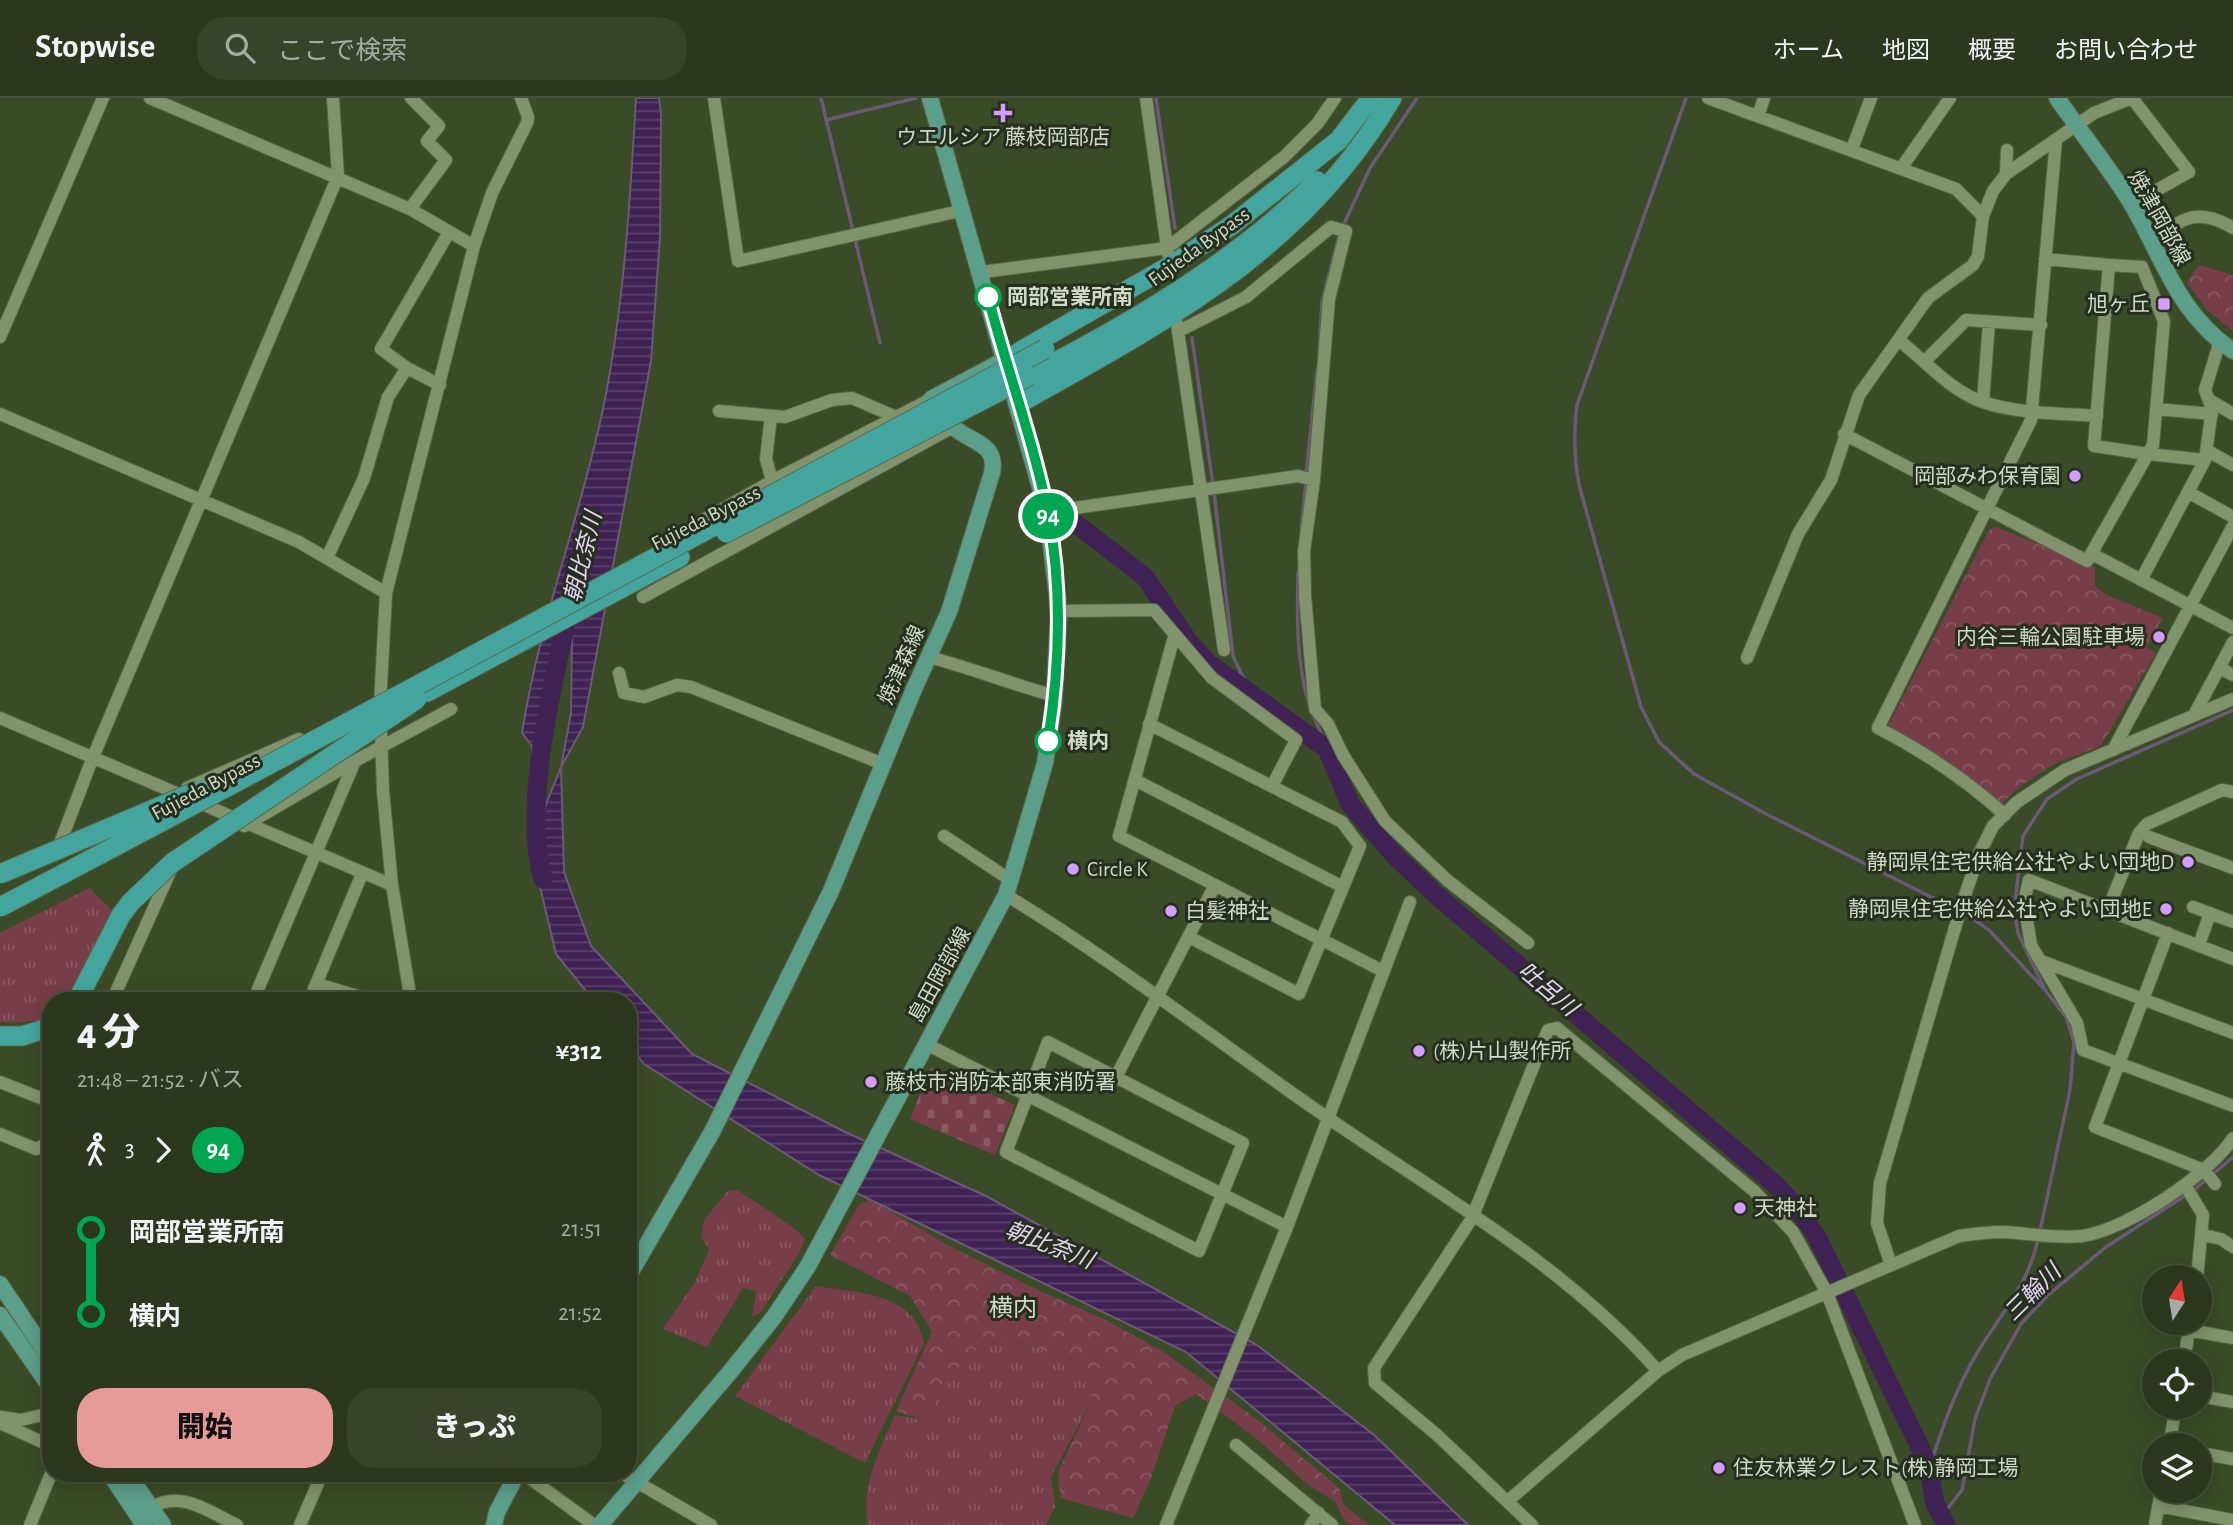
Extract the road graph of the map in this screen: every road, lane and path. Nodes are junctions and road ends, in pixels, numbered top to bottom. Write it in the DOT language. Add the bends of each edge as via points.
graph roads {
  1 [pos="103,98"];
  2 [pos="150,98"];
  3 [pos="333,98"];
  4 [pos="411,98"];
  5 [pos="521,98"];
  6 [pos="714,98"];
  7 [pos="930,98"];
  8 [pos="1146,98"];
  9 [pos="1335,98"];
  10 [pos="1371,98"];
  11 [pos="1390,98"];
  12 [pos="1708,98"];
  13 [pos="1764,98"];
  14 [pos="1871,98"];
  15 [pos="1950,98"];
  16 [pos="2132,98"];
  17 [pos="2059,99"];
  18 [pos="1758,116"];
  19 [pos="2076,126"];
  20 [pos="1339,140"];
  21 [pos="2056,140"];
  22 [pos="1852,149"];
  23 [pos="2007,150"];
  24 [pos="1902,167"];
  25 [pos="2006,174"];
  26 [pos="338,176"];
  27 [pos="2132,204"];
  28 [pos="410,209"];
  29 [pos="964,210"];
  30 [pos="1983,216"];
  31 [pos="2233,228"];
  32 [pos="448,234"];
  33 [pos="2150,243"];
  34 [pos="474,246"];
  35 [pos="1168,254"];
  36 [pos="2046,259"];
  37 [pos="2109,265"];
  38 [pos="982,272"];
  39 [pos="1989,322"];
  40 [pos="2040,325"];
  41 [pos="0,337"];
  42 [pos="1900,341"];
  43 [pos="2227,346"];
  44 [pos="1006,359"];
  45 [pos="1925,361"];
  46 [pos="407,368"];
  47 [pos="440,385"];
  48 [pos="931,399"];
  49 [pos="1983,402"];
  50 [pos="1018,404"];
  51 [pos="2156,408"];
  52 [pos="2211,408"];
  53 [pos="719,411"];
  54 [pos="2034,411"];
  55 [pos="0,414"];
  56 [pos="2233,414"];
  57 [pos="771,416"];
  58 [pos="2096,416"];
  59 [pos="895,417"];
  60 [pos="953,427"];
  61 [pos="1844,434"];
  62 [pos="2148,454"];
  63 [pos="2206,456"];
  64 [pos="2233,465"];
  65 [pos="1314,480"];
  66 [pos="772,481"];
  67 [pos="1202,491"];
  68 [pos="2188,492"];
  69 [pos="202,500"];
  70 [pos="1989,509"];
  71 [pos="2233,517"];
  72 [pos="1049,520"];
  73 [pos="2233,526"];
  74 [pos="2092,554"];
  75 [pos="327,558"];
  76 [pos="2141,580"];
  77 [pos="386,593"];
  78 [pos="643,597"];
  79 [pos="2189,606"];
  80 [pos="1059,611"];
  81 [pos="2233,628"];
  82 [pos="1174,637"];
  83 [pos="2233,642"];
  84 [pos="1224,650"];
  85 [pos="929,657"];
  86 [pos="1747,658"];
  87 [pos="2220,668"];
  88 [pos="619,673"];
  89 [pos="2233,675"];
  90 [pos="427,692"];
  91 [pos="1055,696"];
  92 [pos="2233,699"];
  93 [pos="380,704"];
  94 [pos="451,709"];
  95 [pos="2194,715"];
  96 [pos="0,718"];
  97 [pos="1149,724"];
  98 [pos="328,736"];
  99 [pos="381,747"];
  100 [pos="2113,750"];
  101 [pos="93,757"];
  102 [pos="355,761"];
  103 [pos="883,764"];
  104 [pos="1135,780"];
  105 [pos="1272,786"];
  106 [pos="2233,792"];
  107 [pos="174,794"];
  108 [pos="2005,815"];
  109 [pos="247,824"];
  110 [pos="944,836"];
  111 [pos="2149,837"];
  112 [pos="316,853"];
  113 [pos="54,858"];
  114 [pos="2233,869"];
  115 [pos="0,874"];
  116 [pos="362,874"];
  117 [pos="0,884"];
  118 [pos="392,885"];
  119 [pos="1214,887"];
  120 [pos="1343,887"];
  121 [pos="1009,888"];
  122 [pos="1410,902"];
  123 [pos="0,907"];
  124 [pos="2193,907"];
  125 [pos="2107,911"];
  126 [pos="2210,913"];
  127 [pos="0,921"];
  128 [pos="2233,922"];
  129 [pos="2168,933"];
  130 [pos="1189,937"];
  131 [pos="1321,941"];
  132 [pos="1528,943"];
  133 [pos="2199,945"];
  134 [pos="2233,959"];
  135 [pos="2044,962"];
  136 [pos="1381,971"];
  137 [pos="317,984"];
  138 [pos="82,992"];
  139 [pos="116,992"];
  140 [pos="257,992"];
  141 [pos="313,992"];
  142 [pos="343,992"];
  143 [pos="410,992"];
  144 [pos="1160,996"];
  145 [pos="2143,999"];
  146 [pos="42,1030"];
  147 [pos="2233,1033"];
  148 [pos="0,1036"];
  149 [pos="926,1044"];
  150 [pos="2119,1065"];
  151 [pos="1117,1075"];
  152 [pos="0,1082"];
  153 [pos="1026,1096"];
  154 [pos="42,1098"];
  155 [pos="2233,1106"];
  156 [pos="1326,1117"];
  157 [pos="0,1134"];
  158 [pos="2233,1138"];
  159 [pos="42,1146"];
  160 [pos="2204,1170"];
  161 [pos="2214,1184"];
  162 [pos="2189,1191"];
  163 [pos="1223,1194"];
  164 [pos="1474,1215"];
  165 [pos="1287,1227"];
  166 [pos="2203,1235"];
  167 [pos="2233,1247"];
  168 [pos="637,1261"];
  169 [pos="1891,1265"];
  170 [pos="2199,1265"];
  171 [pos="0,1284"];
  172 [pos="1827,1293"];
  173 [pos="0,1315"];
  174 [pos="2212,1333"];
  175 [pos="2233,1338"];
  176 [pos="42,1347"];
  177 [pos="1658,1371"];
  178 [pos="42,1375"];
  179 [pos="2212,1398"];
  180 [pos="2233,1402"];
  181 [pos="0,1417"];
  182 [pos="42,1418"];
  183 [pos="0,1423"];
  184 [pos="42,1442"];
  185 [pos="1236,1445"];
  186 [pos="2212,1455"];
  187 [pos="2233,1459"];
  188 [pos="637,1469"];
  189 [pos="637,1481"];
  190 [pos="48,1482"];
  191 [pos="115,1482"];
  192 [pos="133,1482"];
  193 [pos="319,1482"];
  194 [pos="513,1482"];
  195 [pos="535,1482"];
  196 [pos="627,1482"];
  197 [pos="1509,1500"];
  198 [pos="2159,1503"];
  199 [pos="2158,1506"];
  200 [pos="151,1508"];
  201 [pos="1319,1513"];
  202 [pos="2233,1520"];
  203 [pos="2214,1521"];
  204 [pos="30,1525"];
  205 [pos="144,1525"];
  206 [pos="163,1525"];
  207 [pos="237,1525"];
  208 [pos="300,1525"];
  209 [pos="494,1525"];
  210 [pos="594,1525"];
  211 [pos="600,1525"];
  212 [pos="711,1525"];
  213 [pos="1166,1525"];
  214 [pos="1311,1525"];
  215 [pos="1332,1525"];
  216 [pos="1532,1525"];
  217 [pos="1915,1525"];
  218 [pos="2155,1525"];
  1 -- 41 [label="street"];
  2 -- 26 [label="street"];
  3 -- 26 [label="street"];
  4 -- 28 [label="street" via="439,127 426,141 446,160"];
  5 -- 34 [label="street" via="527,123 492,193"];
  6 -- 29 [label="street" via="738,261"];
  7 -- 29 [label="main road"];
  8 -- 35 [label="street"];
  9 -- 35 [label="street" via="1284,157"];
  10 -- 20 [label="highway"];
  11 -- 50 [label="highway" via="1360,148 1287,230 1256,257 1206,295"];
  11 -- 90 [label="highway, Fujieda Bypass, bridge" via="1335,163 1243,245 1150,310"];
  12 -- 18 [label="street"];
  13 -- 18 [label="street"];
  14 -- 22 [label="street"];
  15 -- 24 [label="street"];
  16 -- 19 [label="street" via="2094,113"];
  16 -- 27 [label="street" via="2189,172"];
  17 -- 19 [label="main road, 焼津岡部線"];
  18 -- 22 [label="street"];
  19 -- 21 [label="street"];
  19 -- 27 [label="main road, 焼津岡部線"];
  20 -- 44 [label="highway" via="1232,225 1174,264"];
  20 -- 98 [label="highway, Fujieda Bypass, bridge" via="1270,206 1191,266 1124,308 528,624"];
  21 -- 25 [label="street"];
  21 -- 36 [label="street"];
  22 -- 24 [label="street"];
  23 -- 25 [label="street"];
  24 -- 30 [label="street" via="1956,190"];
  25 -- 30 [label="street"];
  26 -- 28 [label="street"];
  26 -- 69 [label="street"];
  27 -- 33 [label="main road, 焼津岡部線"];
  28 -- 32 [label="street"];
  29 -- 38 [label="main road"];
  30 -- 42 [label="street" via="1973,265 1928,298"];
  31 -- 33 [label="street" via="2197,215 2181,219"];
  32 -- 34 [label="street"];
  32 -- 46 [label="street" via="381,349"];
  33 -- 43 [label="main road, 焼津岡部線" via="2188,308"];
  34 -- 47 [label="street"];
  35 -- 38 [label="street"];
  36 -- 37 [label="street"];
  36 -- 40 [label="street"];
  37 -- 51 [label="street" via="2142,267 2164,321"];
  37 -- 58 [label="street"];
  38 -- 44 [label="main road"];
  39 -- 40 [label="street"];
  39 -- 45 [label="street" via="1966,320"];
  39 -- 49 [label="street"];
  40 -- 54 [label="street"];
  42 -- 45 [label="street"];
  42 -- 61 [label="street" via="1859,395"];
  43 -- 52 [label="street" via="2205,390"];
  44 -- 48 [label="main road"];
  44 -- 50 [label="main road, 島田岡部線"];
  45 -- 49 [label="street"];
  46 -- 47 [label="street"];
  46 -- 75 [label="street" via="388,397 365,478"];
  47 -- 77 [label="street"];
  48 -- 59 [label="street"];
  48 -- 60 [label="main road, 焼津森線"];
  49 -- 54 [label="street"];
  50 -- 72 [label="main road, 島田岡部線"];
  51 -- 52 [label="street"];
  51 -- 62 [label="street"];
  52 -- 56 [label="street"];
  52 -- 63 [label="street"];
  53 -- 57 [label="street"];
  54 -- 58 [label="street"];
  54 -- 70 [label="street"];
  55 -- 69 [label="street"];
  57 -- 59 [label="street" via="785,417 852,398"];
  57 -- 66 [label="street" via="765,459"];
  58 -- 62 [label="street" via="2094,446"];
  59 -- 66 [label="street"];
  60 -- 78 [label="street"];
  60 -- 85 [label="main road, 焼津森線" via="988,450 993,465 958,589"];
  61 -- 70 [label="street"];
  61 -- 86 [label="street" via="1831,480 1798,534"];
  62 -- 63 [label="street"];
  62 -- 74 [label="street"];
  63 -- 64 [label="street"];
  63 -- 68 [label="street"];
  65 -- 67 [label="street" via="1298,476"];
  65 -- 67 [label="street" via="1329,299 1346,231 1331,227 1246,297 1178,326"];
  65 -- 132 [label="street" via="1304,574 1315,709 1385,821 1447,880"];
  66 -- 93 [label="street, bridge"];
  67 -- 72 [label="street"];
  67 -- 84 [label="street"];
  68 -- 71 [label="street"];
  68 -- 76 [label="street"];
  69 -- 75 [label="street" via="299,541"];
  69 -- 101 [label="street"];
  70 -- 74 [label="street" via="2087,561"];
  70 -- 108 [label="street" via="1878,727 1929,754"];
  72 -- 80 [label="main road, 島田岡部線"];
  73 -- 79 [label="street"];
  74 -- 76 [label="street"];
  75 -- 77 [label="street"];
  76 -- 79 [label="street"];
  77 -- 93 [label="street"];
  79 -- 81 [label="street"];
  79 -- 100 [label="street"];
  80 -- 82 [label="street" via="1154,610"];
  80 -- 91 [label="main road, 島田岡部線"];
  82 -- 97 [label="street"];
  82 -- 105 [label="street" via="1212,678 1296,740"];
  83 -- 87 [label="street"];
  85 -- 91 [label="street"];
  85 -- 103 [label="main road, 焼津森線"];
  87 -- 89 [label="street"];
  87 -- 95 [label="street"];
  88 -- 103 [label="street" via="624,693 644,697 677,685 691,687"];
  90 -- 127 [label="highway, Fujieda Bypass, bridge"];
  90 -- 138 [label="highway, bridge" via="172,863 121,915"];
  91 -- 121 [label="main road, 島田岡部線" via="1045,763"];
  92 -- 95 [label="street"];
  93 -- 99 [label="street"];
  93 -- 107 [label="street"];
  94 -- 99 [label="street"];
  95 -- 100 [label="street"];
  96 -- 101 [label="street"];
  97 -- 104 [label="street"];
  97 -- 105 [label="street"];
  98 -- 115 [label="highway, bridge"];
  98 -- 123 [label="highway, Fujieda Bypass, bridge"];
  99 -- 102 [label="street"];
  99 -- 118 [label="street"];
  100 -- 108 [label="street" via="2066,770"];
  101 -- 107 [label="street"];
  101 -- 113 [label="street"];
  102 -- 109 [label="street"];
  102 -- 112 [label="street"];
  103 -- 168 [label="main road, 焼津森線" via="831,891 755,1047"];
  104 -- 119 [label="street" via="1119,836"];
  104 -- 120 [label="street"];
  105 -- 120 [label="street" via="1342,822 1360,846"];
  106 -- 125 [label="street" via="2222,790 2147,824 2139,833"];
  107 -- 109 [label="street"];
  107 -- 113 [label="street"];
  108 -- 169 [label="street" via="1985,841 1962,904 1877,1197 1879,1236"];
  109 -- 112 [label="street"];
  109 -- 139 [label="street" via="202,844 173,867"];
  110 -- 121 [label="street"];
  111 -- 114 [label="street"];
  112 -- 116 [label="street"];
  112 -- 140 [label="street"];
  113 -- 117 [label="street"];
  116 -- 118 [label="street"];
  116 -- 137 [label="street"];
  118 -- 143 [label="street"];
  119 -- 130 [label="street"];
  119 -- 131 [label="street"];
  120 -- 131 [label="street"];
  121 -- 144 [label="street"];
  121 -- 149 [label="main road, 島田岡部線"];
  122 -- 136 [label="street"];
  124 -- 126 [label="street"];
  125 -- 129 [label="street"];
  125 -- 135 [label="street" via="2029,880 2024,902 2027,928 2031,945"];
  126 -- 128 [label="street"];
  126 -- 133 [label="street"];
  129 -- 133 [label="street"];
  129 -- 145 [label="street"];
  130 -- 131 [label="street" via="1299,994"];
  130 -- 144 [label="street"];
  131 -- 136 [label="street"];
  133 -- 134 [label="street"];
  135 -- 145 [label="street"];
  135 -- 150 [label="street" via="2077,1023 2083,1050"];
  136 -- 156 [label="street"];
  137 -- 141 [label="street"];
  137 -- 142 [label="street"];
  144 -- 151 [label="street"];
  144 -- 156 [label="street"];
  145 -- 147 [label="street"];
  145 -- 150 [label="street"];
  146 -- 148 [label="highway"];
  149 -- 153 [label="street"];
  149 -- 188 [label="main road, 島田岡部線" via="846,1198 775,1317"];
  150 -- 155 [label="street"];
  150 -- 160 [label="street" via="2095,1127"];
  151 -- 153 [label="street" via="1048,1042"];
  151 -- 163 [label="street" via="1242,1143"];
  152 -- 154 [label="street"];
  153 -- 163 [label="street"];
  153 -- 163 [label="street" via="1006,1152 1199,1251"];
  156 -- 164 [label="street"];
  156 -- 165 [label="street"];
  157 -- 159 [label="street" via="36,1149"];
  158 -- 160 [label="street"];
  160 -- 161 [label="street"];
  160 -- 162 [label="street"];
  162 -- 166 [label="street" via="2203,1215"];
  162 -- 169 [label="street" via="2107,1230 2081,1236 2000,1232 1959,1236"];
  163 -- 165 [label="street"];
  164 -- 172 [label="street" via="1548,1030 1557,1028 1776,1211"];
  164 -- 177 [label="street" via="1614,1323"];
  164 -- 197 [label="street" via="1374,1368 1375,1383"];
  165 -- 213 [label="street"];
  166 -- 167 [label="street"];
  166 -- 170 [label="street"];
  169 -- 172 [label="street"];
  171 -- 176 [label="main road"];
  172 -- 177 [label="street" via="1713,1339"];
  172 -- 217 [label="street"];
  173 -- 178 [label="main road"];
  174 -- 175 [label="street"];
  177 -- 197 [label="street"];
  179 -- 180 [label="street"];
  181 -- 182 [label="street"];
  183 -- 184 [label="street"];
  185 -- 201 [label="street"];
  186 -- 187 [label="street"];
  189 -- 212 [label="street"];
  190 -- 204 [label="street"];
  191 -- 205 [label="main road"];
  192 -- 200 [label="main road"];
  193 -- 208 [label="street"];
  194 -- 209 [label="main road"];
  195 -- 210 [label="street"];
  196 -- 211 [label="main road, 島田岡部線"];
  197 -- 216 [label="street"];
  198 -- 199 [label="street"];
  199 -- 203 [label="street"];
  199 -- 218 [label="street"];
  200 -- 206 [label="main road"];
  200 -- 207 [label="street" via="163,1500 179,1499"];
  201 -- 214 [label="street"];
  201 -- 215 [label="street"];
  202 -- 203 [label="street"];
}
